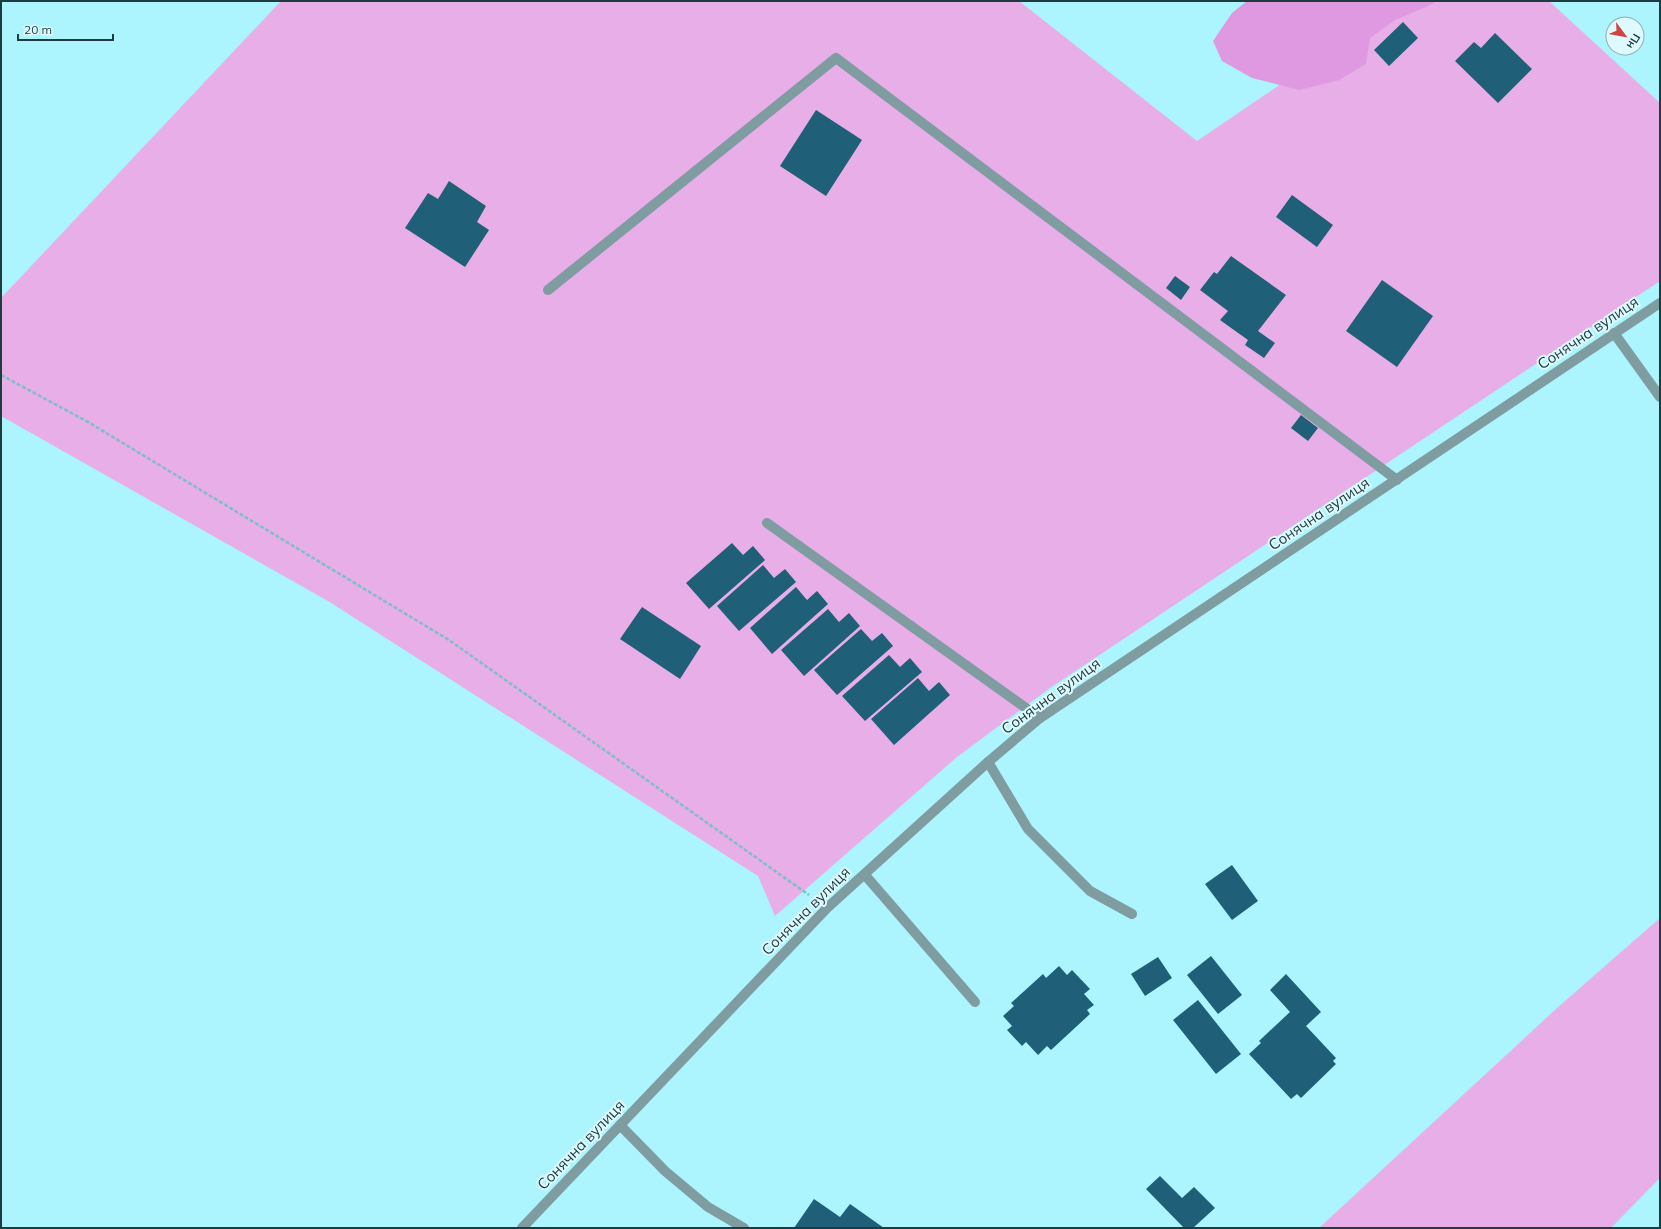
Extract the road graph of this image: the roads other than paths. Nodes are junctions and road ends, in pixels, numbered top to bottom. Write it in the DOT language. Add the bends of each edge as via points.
graph roads {
  1 [pos="548,290"];
  2 [pos="1660,303"];
  3 [pos="1614,333"];
  4 [pos="1660,397"];
  5 [pos="1397,480"];
  6 [pos="766,523"];
  7 [pos="1040,718"];
  8 [pos="988,762"];
  9 [pos="865,875"];
  10 [pos="1132,914"];
  11 [pos="975,1002"];
  12 [pos="620,1125"];
  13 [pos="522,1228"];
  14 [pos="744,1228"];
  1 -- 5 [label="street" via="836,58"];
  2 -- 3 [label="street, Сонячна вулиця"];
  3 -- 4 [label="street"];
  3 -- 5 [label="street, Сонячна вулиця"];
  5 -- 7 [label="street, Сонячна вулиця"];
  6 -- 7 [label="street"];
  7 -- 8 [label="street, Сонячна вулиця"];
  8 -- 9 [label="street, Сонячна вулиця"];
  8 -- 10 [label="street" via="1028,829 1090,891"];
  9 -- 11 [label="street"];
  9 -- 12 [label="street, Сонячна вулиця" via="827,908"];
  12 -- 13 [label="street, Сонячна вулиця"];
  12 -- 14 [label="street" via="665,1171 708,1207"];
}
